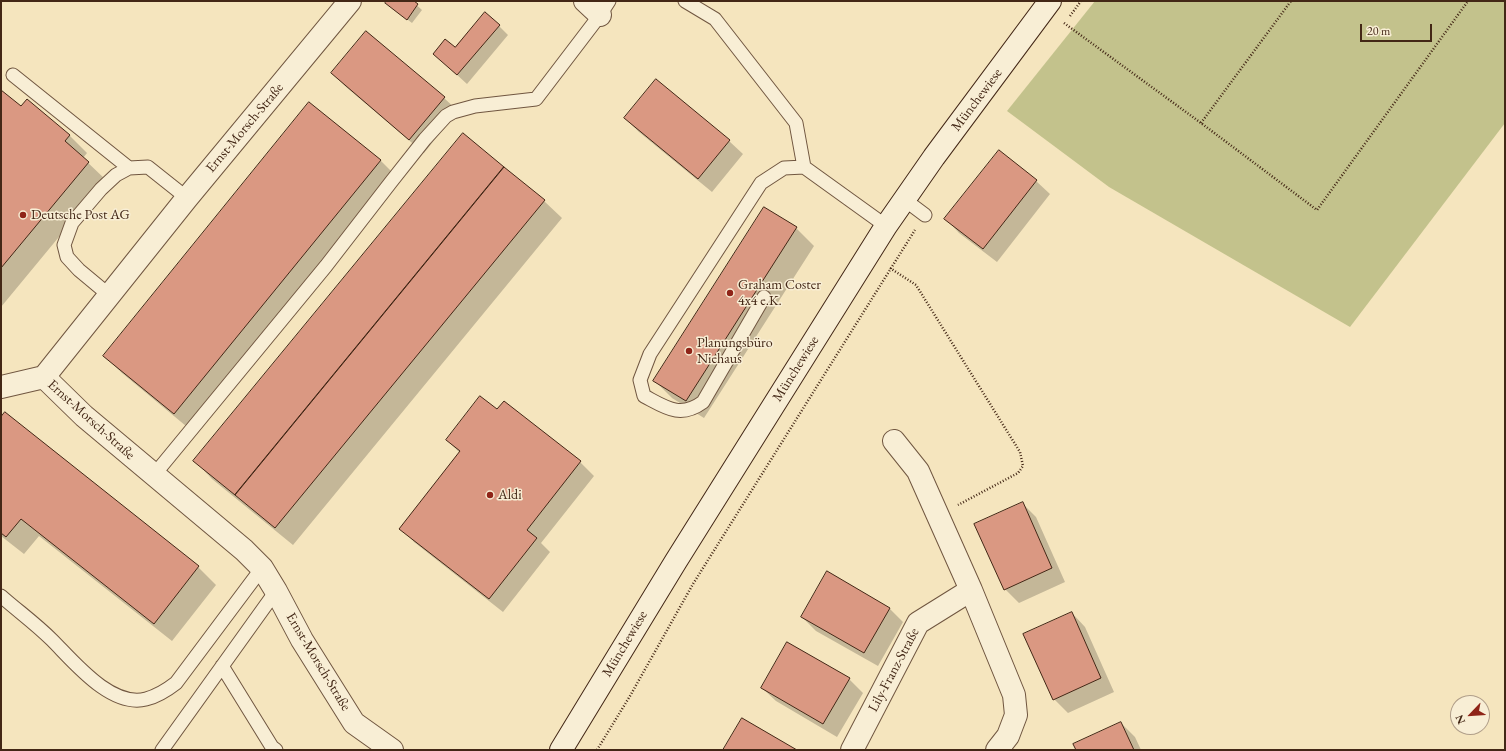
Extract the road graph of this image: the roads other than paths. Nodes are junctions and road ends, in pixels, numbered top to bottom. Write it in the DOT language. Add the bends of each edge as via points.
graph roads {
  1 [pos="350,1"];
  2 [pos="685,1"];
  3 [pos="1050,1"];
  4 [pos="598,6"];
  5 [pos="13,75"];
  6 [pos="804,167"];
  7 [pos="129,168"];
  8 [pos="187,198"];
  9 [pos="905,200"];
  10 [pos="925,214"];
  11 [pos="886,226"];
  12 [pos="109,295"];
  13 [pos="764,297"];
  14 [pos="44,377"];
  15 [pos="1,387"];
  16 [pos="894,442"];
  17 [pos="154,475"];
  18 [pos="262,568"];
  19 [pos="972,590"];
  20 [pos="276,591"];
  21 [pos="1,596"];
  22 [pos="222,666"];
  23 [pos="162,750"];
  24 [pos="276,750"];
  25 [pos="392,750"];
  26 [pos="561,750"];
  27 [pos="852,750"];
  28 [pos="997,750"];
  1 -- 8 [label="street, Ernst-Morsch-Straße"];
  2 -- 6 [label="lane" via="715,19 796,123"];
  3 -- 9 [label="street, Münchewiese"];
  4 -- 17 [label="lane" via="536,99 475,106 453,112 437,125 326,266"];
  5 -- 7 [label="lane"];
  6 -- 11 [label="lane"];
  6 -- 13 [label="lane" via="784,168 761,183 650,354 640,380 644,396 678,412 694,409 703,402"];
  7 -- 8 [label="lane" via="148,167"];
  7 -- 12 [label="lane" via="111,179 72,223 64,245 71,262"];
  8 -- 12 [label="street, Ernst-Morsch-Straße"];
  9 -- 10 [label="lane"];
  9 -- 11 [label="street, Münchewiese"];
  11 -- 26 [label="street, Münchewiese"];
  12 -- 14 [label="street, Ernst-Morsch-Straße"];
  14 -- 15 [label="street"];
  14 -- 17 [label="street, Ernst-Morsch-Straße" via="84,416"];
  16 -- 19 [label="street" via="918,471"];
  17 -- 18 [label="street, Ernst-Morsch-Straße"];
  18 -- 20 [label="street, Ernst-Morsch-Straße"];
  18 -- 21 [label="lane" via="176,683 145,699 123,697 95,682"];
  19 -- 27 [label="street, Lily-Franz-Straße" via="918,623"];
  19 -- 28 [label="street" via="1014,694 1016,715 1008,736"];
  20 -- 22 [label="lane"];
  20 -- 25 [label="street, Ernst-Morsch-Straße" via="302,640 354,723"];
  22 -- 23 [label="lane"];
  22 -- 24 [label="lane"];
}
